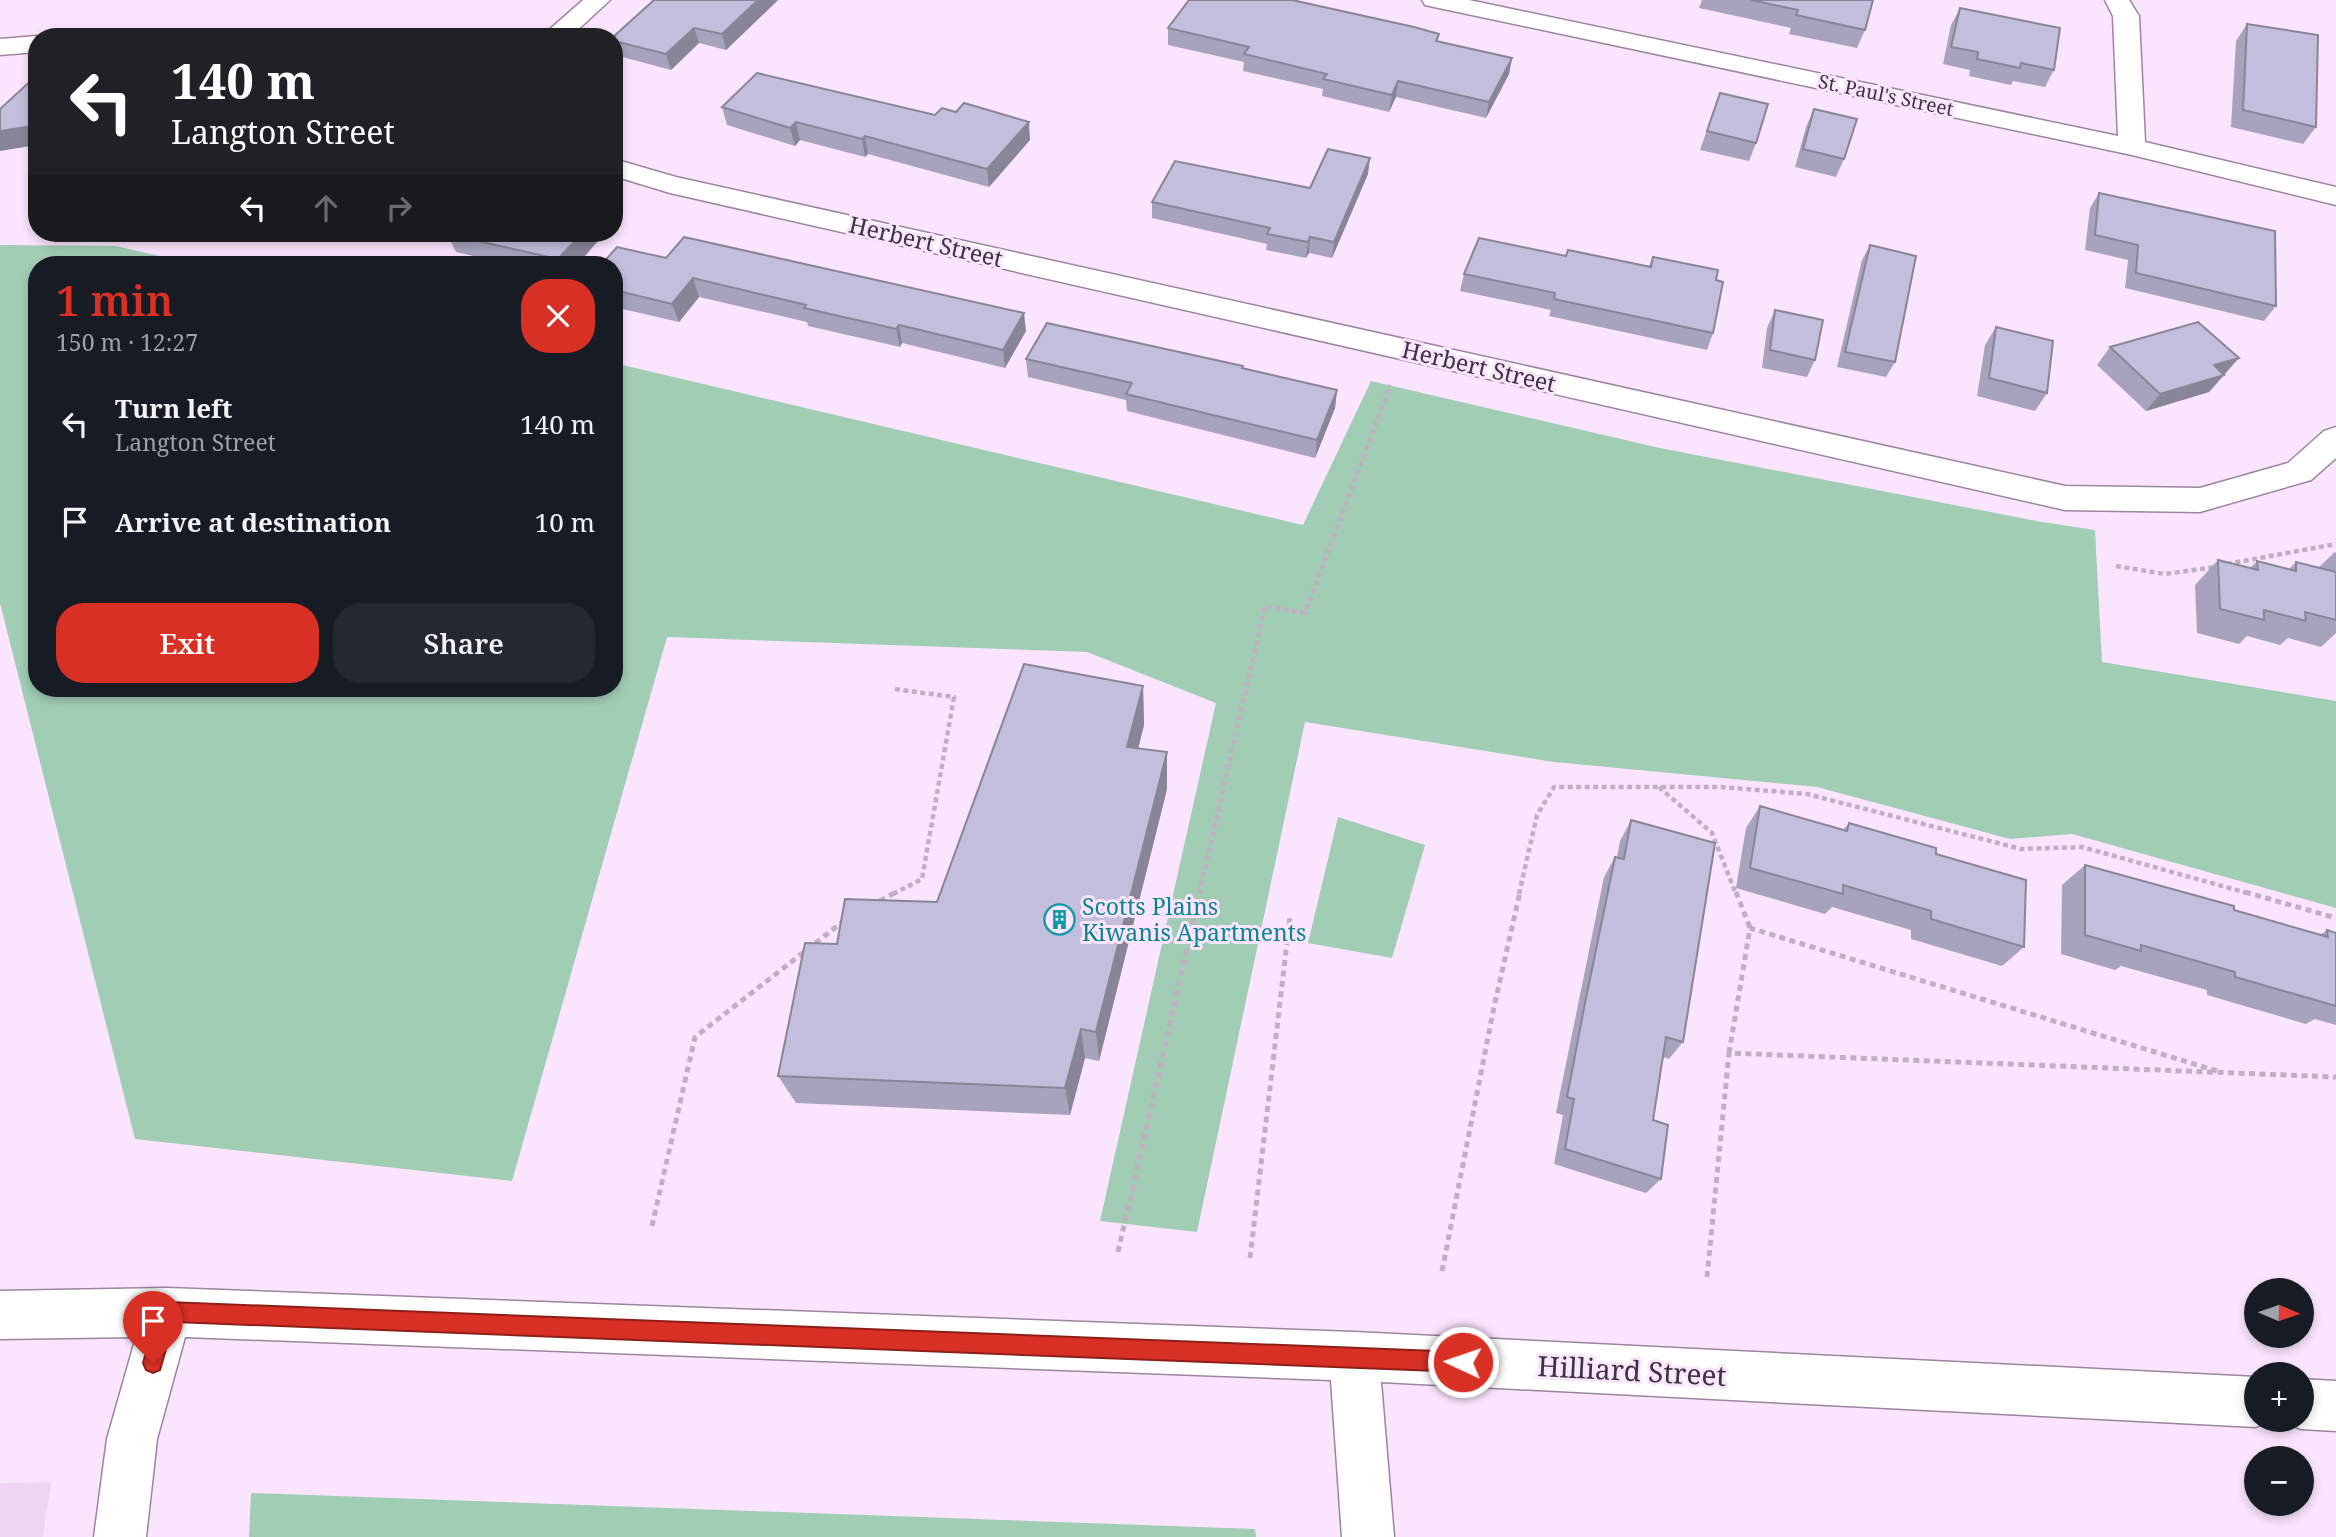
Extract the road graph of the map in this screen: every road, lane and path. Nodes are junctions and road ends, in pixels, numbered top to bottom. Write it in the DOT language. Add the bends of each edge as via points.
graph roads {
  1 [pos="597,0"];
  2 [pos="1434,0"];
  3 [pos="2117,0"];
  4 [pos="564,28"];
  5 [pos="28,45"];
  6 [pos="0,47"];
  7 [pos="2132,147"];
  8 [pos="623,170"];
  9 [pos="2336,196"];
  10 [pos="1381,407"];
  11 [pos="2336,439"];
  12 [pos="2336,544"];
  13 [pos="2116,566"];
  14 [pos="894,689"];
  15 [pos="1659,787"];
  16 [pos="875,904"];
  17 [pos="852,916"];
  18 [pos="1290,917"];
  19 [pos="2336,918"];
  20 [pos="1751,928"];
  21 [pos="1729,1053"];
  22 [pos="2224,1073"];
  23 [pos="2336,1077"];
  24 [pos="652,1226"];
  25 [pos="1118,1252"];
  26 [pos="1250,1258"];
  27 [pos="1442,1271"];
  28 [pos="1707,1277"];
  29 [pos="167,1312"];
  30 [pos="0,1315"];
  31 [pos="1354,1356"];
  32 [pos="2244,1401"];
  33 [pos="2314,1405"];
  34 [pos="2336,1406"];
  35 [pos="120,1537"];
  36 [pos="1368,1537"];
  1 -- 4 [label="street"];
  2 -- 7 [label="street, St. Paul's Street"];
  3 -- 7 [label="street" via="2126,16"];
  5 -- 6 [label="street"];
  7 -- 9 [label="street, St. Paul's Street"];
  8 -- 11 [label="street, Herbert Street" via="2065,498 2200,500 2299,472"];
  10 -- 25 [label="path" via="1305,614 1265,606"];
  12 -- 13 [label="path" via="2189,573 2152,576"];
  14 -- 16 [label="path" via="954,697 922,879"];
  15 -- 19 [label="path" via="1807,793 2021,849 2082,847"];
  15 -- 20 [label="path" via="1712,834"];
  15 -- 27 [label="path" via="1555,787 1537,815"];
  17 -- 24 [label="path" via="695,1037"];
  18 -- 26 [label="path"];
  20 -- 21 [label="path"];
  20 -- 22 [label="path"];
  21 -- 22 [label="path"];
  21 -- 28 [label="path"];
  22 -- 23 [label="path"];
  29 -- 30 [label="street, Hilliard Street"];
  29 -- 31 [label="street, Hilliard Street"];
  29 -- 35 [label="street" via="131,1439"];
  31 -- 32 [label="street, Hilliard Street"];
  31 -- 36 [label="street"];
  33 -- 34 [label="street"];
}
